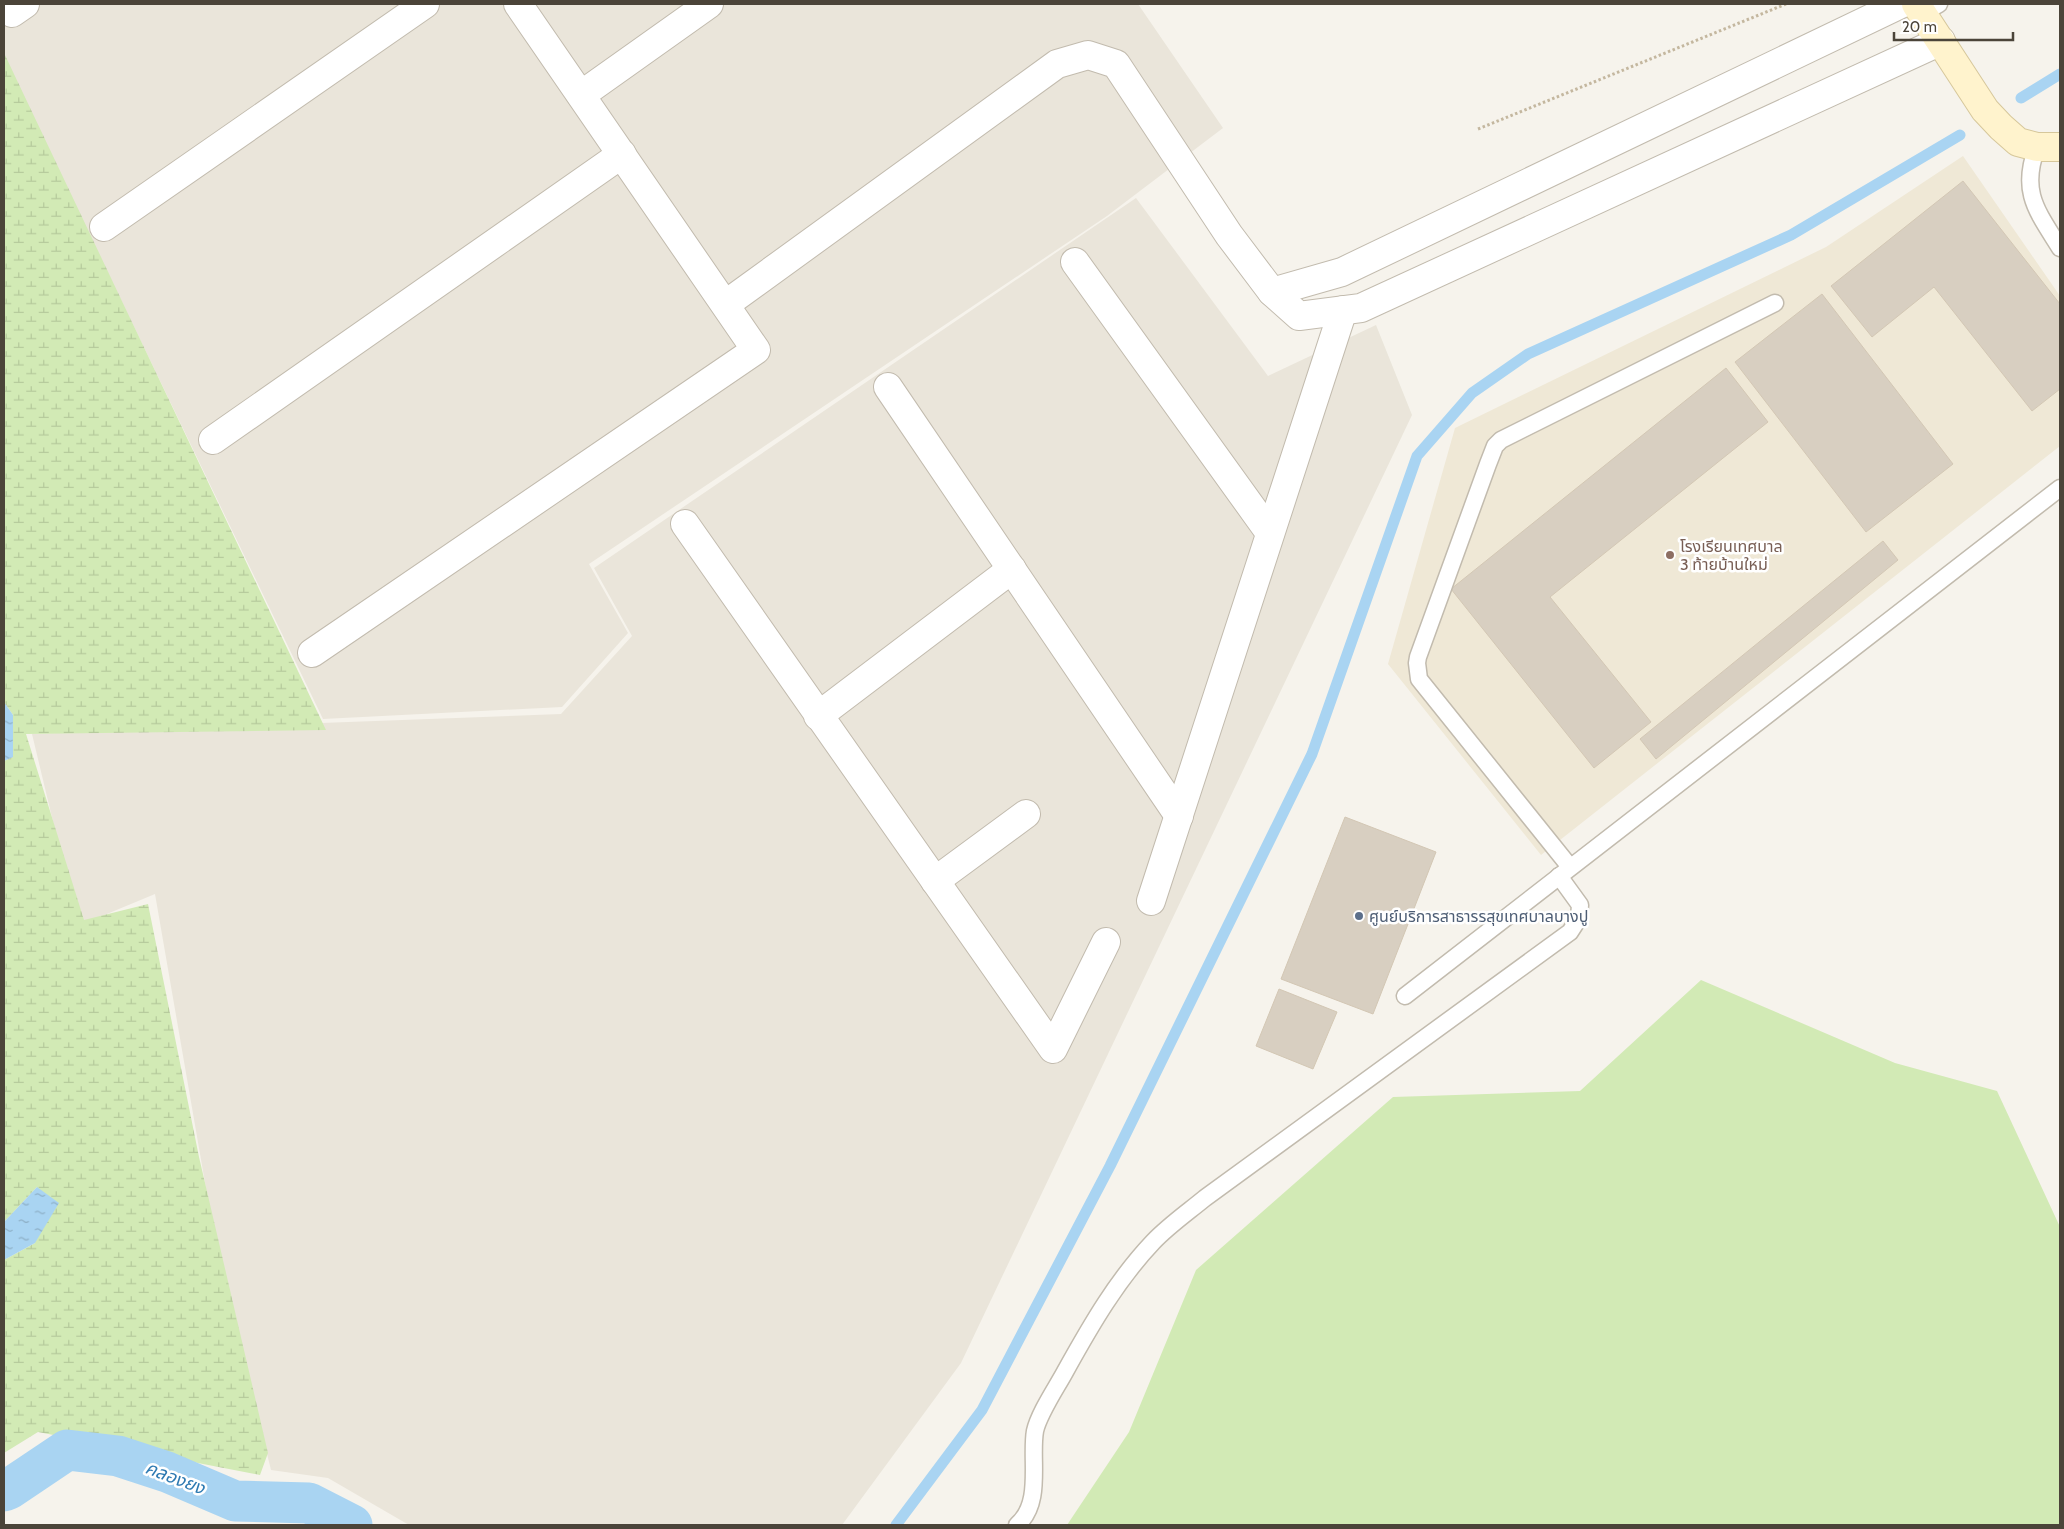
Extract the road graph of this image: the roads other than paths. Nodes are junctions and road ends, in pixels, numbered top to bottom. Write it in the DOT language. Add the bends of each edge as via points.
graph roads {
  1 [pos="425,4"];
  2 [pos="518,4"];
  3 [pos="709,4"];
  4 [pos="1920,6"];
  5 [pos="1940,41"];
  6 [pos="581,95"];
  7 [pos="2049,147"];
  8 [pos="622,154"];
  9 [pos="104,227"];
  10 [pos="2060,248"];
  11 [pos="1075,262"];
  12 [pos="1272,292"];
  13 [pos="1775,303"];
  14 [pos="726,304"];
  15 [pos="1343,310"];
  16 [pos="888,387"];
  17 [pos="214,440"];
  18 [pos="2060,488"];
  19 [pos="685,524"];
  20 [pos="1270,533"];
  21 [pos="1012,569"];
  22 [pos="312,653"];
  23 [pos="818,716"];
  24 [pos="1026,814"];
  25 [pos="1179,816"];
  26 [pos="1565,872"];
  27 [pos="935,881"];
  28 [pos="1151,901"];
  29 [pos="1106,942"];
  30 [pos="1405,996"];
  31 [pos="1017,1525"];
  1 -- 9 [label="street"];
  2 -- 6 [label="street"];
  3 -- 6 [label="street"];
  4 -- 5 [label="street"];
  4 -- 12 [label="street" via="1342,272"];
  5 -- 7 [label="street" via="2000,128 2018,142"];
  5 -- 15 [label="street" via="1361,308"];
  6 -- 8 [label="street"];
  7 -- 10 [label="lane" via="2030,174 2030,193"];
  8 -- 14 [label="street"];
  8 -- 17 [label="street"];
  11 -- 20 [label="street"];
  12 -- 14 [label="street" via="1229,235 1116,64 1088,55 1057,64"];
  12 -- 15 [label="street" via="1299,316"];
  13 -- 26 [label="lane" via="1501,440 1495,446 1471,510 1418,657 1419,679"];
  14 -- 22 [label="street" via="756,350"];
  15 -- 20 [label="street"];
  16 -- 21 [label="street"];
  18 -- 26 [label="lane"];
  19 -- 23 [label="street"];
  20 -- 25 [label="street"];
  21 -- 23 [label="street"];
  21 -- 25 [label="street"];
  23 -- 27 [label="street"];
  24 -- 27 [label="street"];
  25 -- 28 [label="street"];
  26 -- 30 [label="lane"];
  26 -- 31 [label="lane" via="1580,905 1579,918 1570,932 1205,1198 1153,1241 1104,1303 1049,1400 1035,1431 1032,1498 1023,1520"];
  27 -- 29 [label="street" via="1053,1049"];
}
